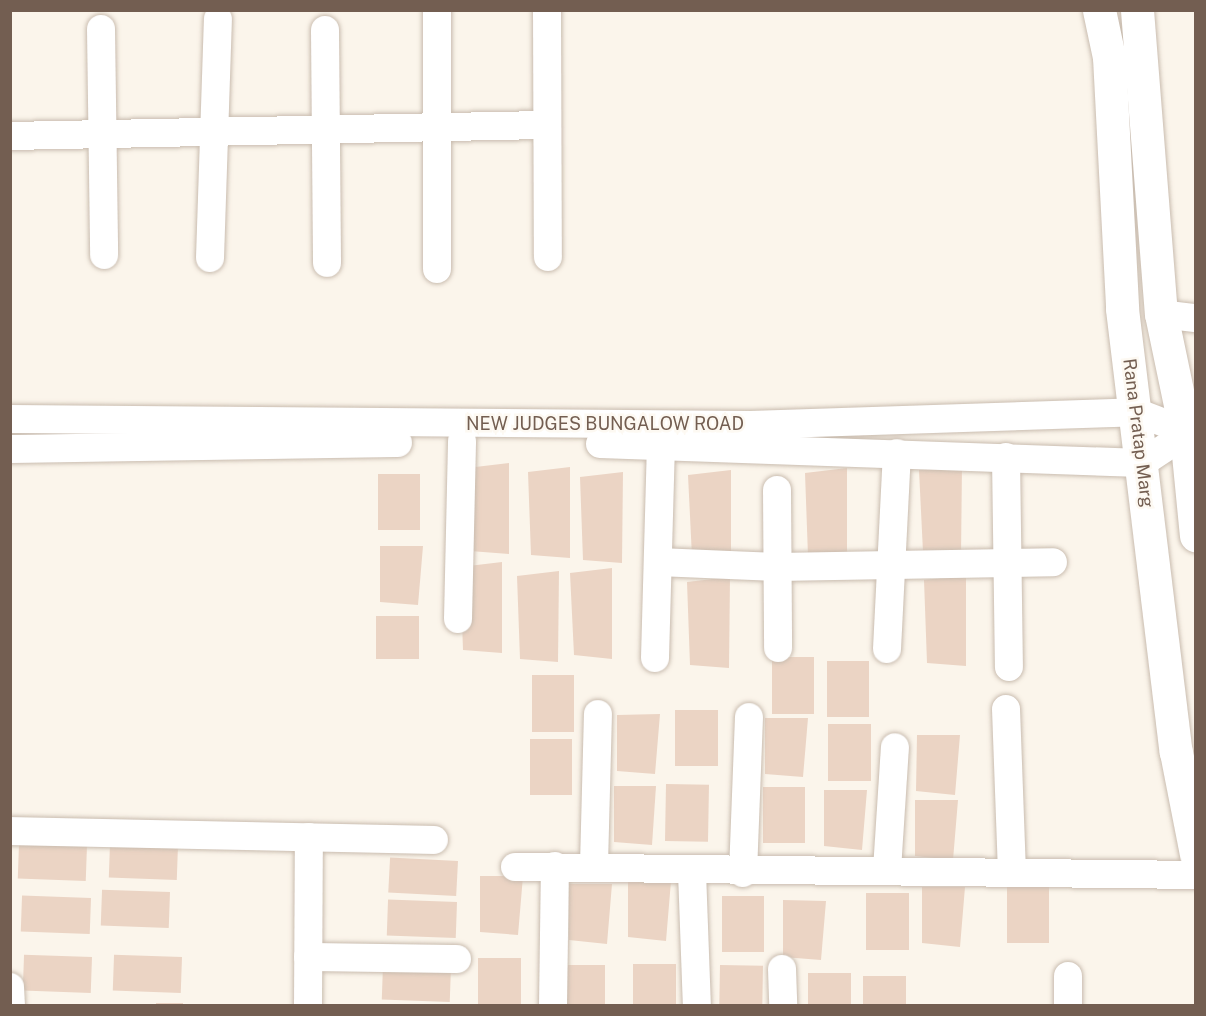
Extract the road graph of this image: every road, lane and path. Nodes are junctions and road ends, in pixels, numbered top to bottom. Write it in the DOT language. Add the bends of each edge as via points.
graph roads {
  1 [pos="437,10"];
  2 [pos="547,10"];
  3 [pos="1099,10"];
  4 [pos="1137,10"];
  5 [pos="218,19"];
  6 [pos="101,29"];
  7 [pos="325,30"];
  8 [pos="546,125"];
  9 [pos="439,127"];
  10 [pos="326,130"];
  11 [pos="216,132"];
  12 [pos="103,134"];
  13 [pos="10,136"];
  14 [pos="104,255"];
  15 [pos="549,257"];
  16 [pos="210,258"];
  17 [pos="327,263"];
  18 [pos="437,269"];
  19 [pos="1161,314"];
  20 [pos="1196,318"];
  21 [pos="1136,412"];
  22 [pos="10,419"];
  23 [pos="1191,434"];
  24 [pos="462,441"];
  25 [pos="661,445"];
  26 [pos="10,449"];
  27 [pos="897,453"];
  28 [pos="1006,458"];
  29 [pos="1142,463"];
  30 [pos="777,490"];
  31 [pos="1196,536"];
  32 [pos="658,562"];
  33 [pos="1053,562"];
  34 [pos="1008,563"];
  35 [pos="891,565"];
  36 [pos="777,567"];
  37 [pos="458,619"];
  38 [pos="778,648"];
  39 [pos="887,649"];
  40 [pos="655,658"];
  41 [pos="1009,667"];
  42 [pos="1006,709"];
  43 [pos="598,714"];
  44 [pos="748,717"];
  45 [pos="895,747"];
  46 [pos="10,831"];
  47 [pos="309,837"];
  48 [pos="434,840"];
  49 [pos="1196,854"];
  50 [pos="594,865"];
  51 [pos="555,866"];
  52 [pos="515,867"];
  53 [pos="887,870"];
  54 [pos="692,872"];
  55 [pos="1012,872"];
  56 [pos="743,873"];
  57 [pos="1196,875"];
  58 [pos="308,957"];
  59 [pos="457,958"];
  60 [pos="782,969"];
  61 [pos="1068,976"];
  62 [pos="10,987"];
  63 [pos="11,1005"];
  64 [pos="308,1005"];
  65 [pos="553,1005"];
  66 [pos="697,1005"];
  67 [pos="783,1005"];
  68 [pos="1068,1005"];
  1 -- 9 [label="street"];
  2 -- 8 [label="street"];
  3 -- 21 [label="main road, Rana Pratap Marg" via="1108,57 1122,309"];
  4 -- 19 [label="main road"];
  5 -- 11 [label="street"];
  6 -- 12 [label="street"];
  7 -- 10 [label="street"];
  8 -- 9 [label="street"];
  8 -- 15 [label="street"];
  9 -- 10 [label="street"];
  9 -- 18 [label="street"];
  10 -- 11 [label="street"];
  10 -- 17 [label="street"];
  11 -- 12 [label="street"];
  11 -- 16 [label="street"];
  12 -- 13 [label="street"];
  12 -- 14 [label="street"];
  19 -- 20 [label="street"];
  19 -- 23 [label="main road"];
  21 -- 22 [label="street, NEW JUDGES BUNGALOW ROAD" via="750,425"];
  21 -- 23 [label="street, NEW JUDGES BUNGALOW ROAD"];
  21 -- 29 [label="main road, Rana Pratap Marg"];
  23 -- 29 [label="street"];
  23 -- 31 [label="main road"];
  24 -- 25 [label="street"];
  24 -- 26 [label="street"];
  24 -- 37 [label="street"];
  25 -- 27 [label="street"];
  25 -- 32 [label="street"];
  27 -- 28 [label="street"];
  27 -- 35 [label="street"];
  28 -- 29 [label="street"];
  28 -- 34 [label="street"];
  29 -- 49 [label="main road, Rana Pratap Marg" via="1176,752"];
  30 -- 36 [label="street"];
  32 -- 36 [label="street"];
  32 -- 40 [label="street"];
  33 -- 34 [label="street"];
  34 -- 35 [label="street"];
  34 -- 41 [label="street"];
  35 -- 36 [label="street"];
  35 -- 39 [label="street"];
  36 -- 38 [label="street"];
  42 -- 55 [label="street"];
  43 -- 50 [label="street"];
  44 -- 56 [label="street"];
  45 -- 53 [label="street"];
  46 -- 47 [label="street"];
  47 -- 48 [label="street"];
  47 -- 58 [label="street"];
  50 -- 51 [label="street"];
  50 -- 54 [label="street"];
  51 -- 52 [label="street"];
  51 -- 65 [label="street"];
  53 -- 55 [label="street"];
  53 -- 56 [label="street"];
  54 -- 56 [label="street"];
  54 -- 66 [label="street"];
  55 -- 57 [label="street"];
  58 -- 59 [label="street"];
  58 -- 64 [label="street"];
  60 -- 67 [label="street"];
  61 -- 68 [label="street"];
  62 -- 63 [label="street"];
}
